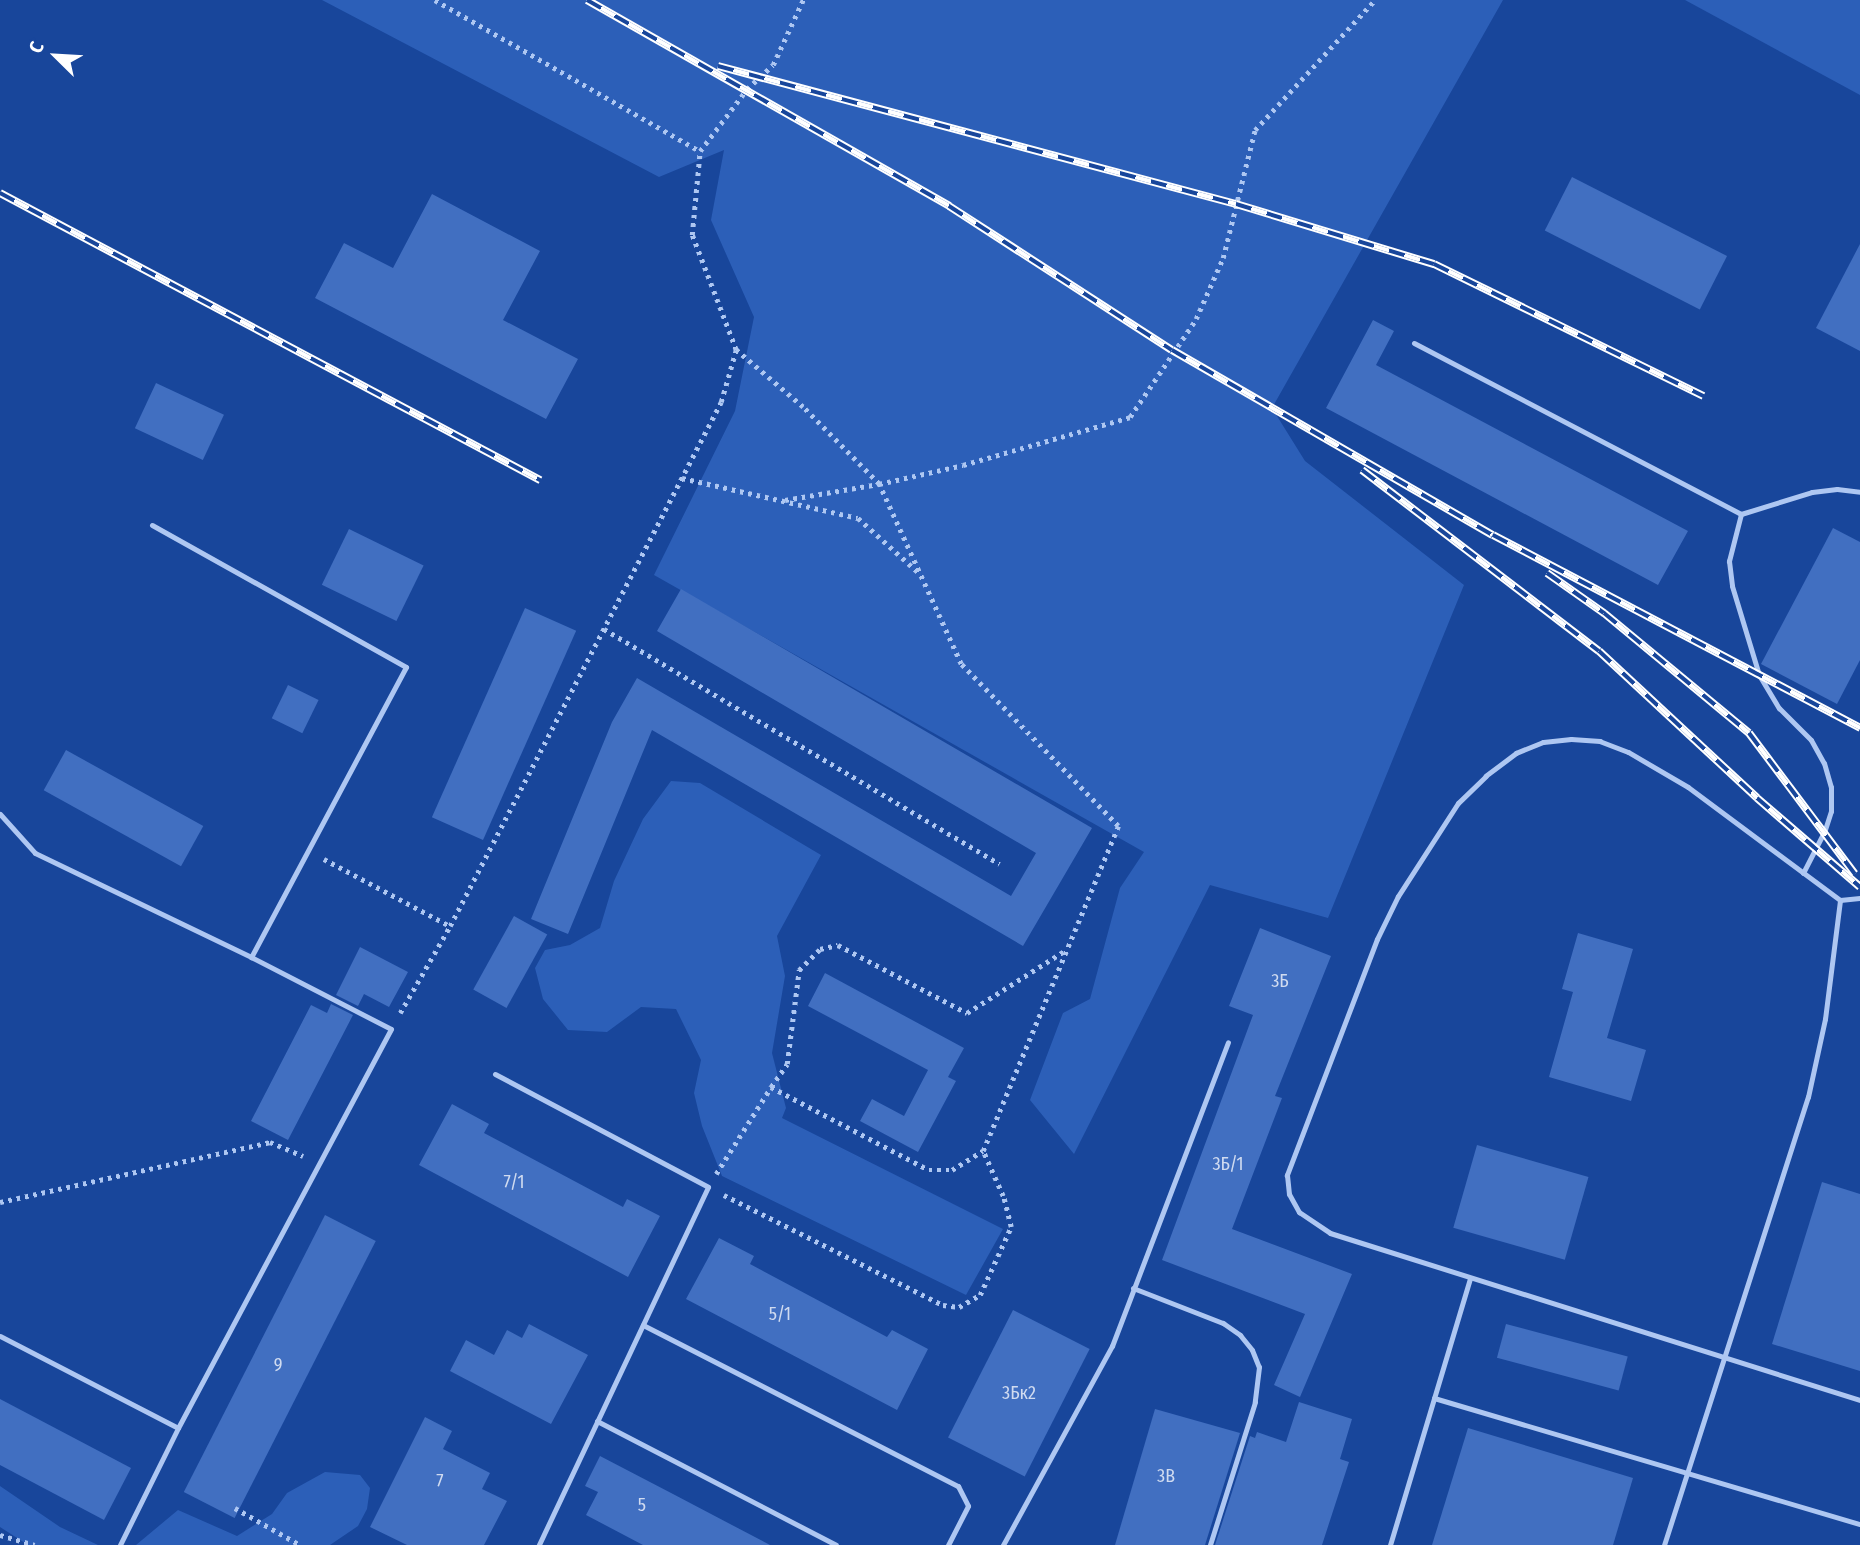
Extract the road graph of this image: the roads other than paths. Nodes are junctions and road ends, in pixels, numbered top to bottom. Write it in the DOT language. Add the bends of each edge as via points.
graph roads {
  1 [pos="1414,343"];
  2 [pos="1860,492"];
  3 [pos="1741,514"];
  4 [pos="152,525"];
  5 [pos="0,814"];
  6 [pos="1803,873"];
  7 [pos="1860,898"];
  8 [pos="1840,901"];
  9 [pos="251,957"];
  10 [pos="1228,1042"];
  11 [pos="495,1074"];
  12 [pos="1470,1279"];
  13 [pos="1133,1288"];
  14 [pos="643,1325"];
  15 [pos="0,1336"];
  16 [pos="1724,1357"];
  17 [pos="1434,1398"];
  18 [pos="1860,1400"];
  19 [pos="597,1422"];
  20 [pos="178,1428"];
  21 [pos="1685,1473"];
  22 [pos="1860,1524"];
  23 [pos="120,1545"];
  24 [pos="539,1545"];
  25 [pos="836,1545"];
  26 [pos="948,1545"];
  27 [pos="1003,1545"];
  28 [pos="1210,1545"];
  29 [pos="1390,1545"];
  30 [pos="1664,1545"];
  1 -- 3 [label="lane"];
  2 -- 3 [label="lane" via="1812,492"];
  3 -- 6 [label="lane" via="1729,561 1734,598 1750,649 1768,692 1811,740 1831,787 1824,832"];
  4 -- 9 [label="lane" via="406,667"];
  5 -- 9 [label="lane" via="35,853"];
  6 -- 8 [label="lane"];
  6 -- 12 [label="lane" via="1669,775 1600,741 1571,738 1543,742 1516,753 1458,803 1426,848 1377,939 1287,1175 1289,1194 1299,1212 1314,1224"];
  7 -- 8 [label="lane"];
  8 -- 16 [label="lane" via="1819,1058"];
  9 -- 20 [label="lane" via="391,1029"];
  10 -- 13 [label="lane"];
  11 -- 14 [label="lane" via="708,1187"];
  12 -- 16 [label="lane"];
  12 -- 17 [label="lane"];
  13 -- 27 [label="lane" via="1112,1346"];
  13 -- 28 [label="lane" via="1223,1323 1240,1335 1259,1367 1255,1402"];
  14 -- 19 [label="lane"];
  14 -- 26 [label="lane" via="958,1486 968,1507"];
  15 -- 20 [label="lane"];
  16 -- 18 [label="lane"];
  16 -- 21 [label="lane"];
  17 -- 21 [label="lane"];
  17 -- 29 [label="lane"];
  19 -- 24 [label="lane"];
  19 -- 25 [label="lane"];
  20 -- 23 [label="lane"];
  21 -- 22 [label="lane"];
  21 -- 30 [label="lane"];
}
